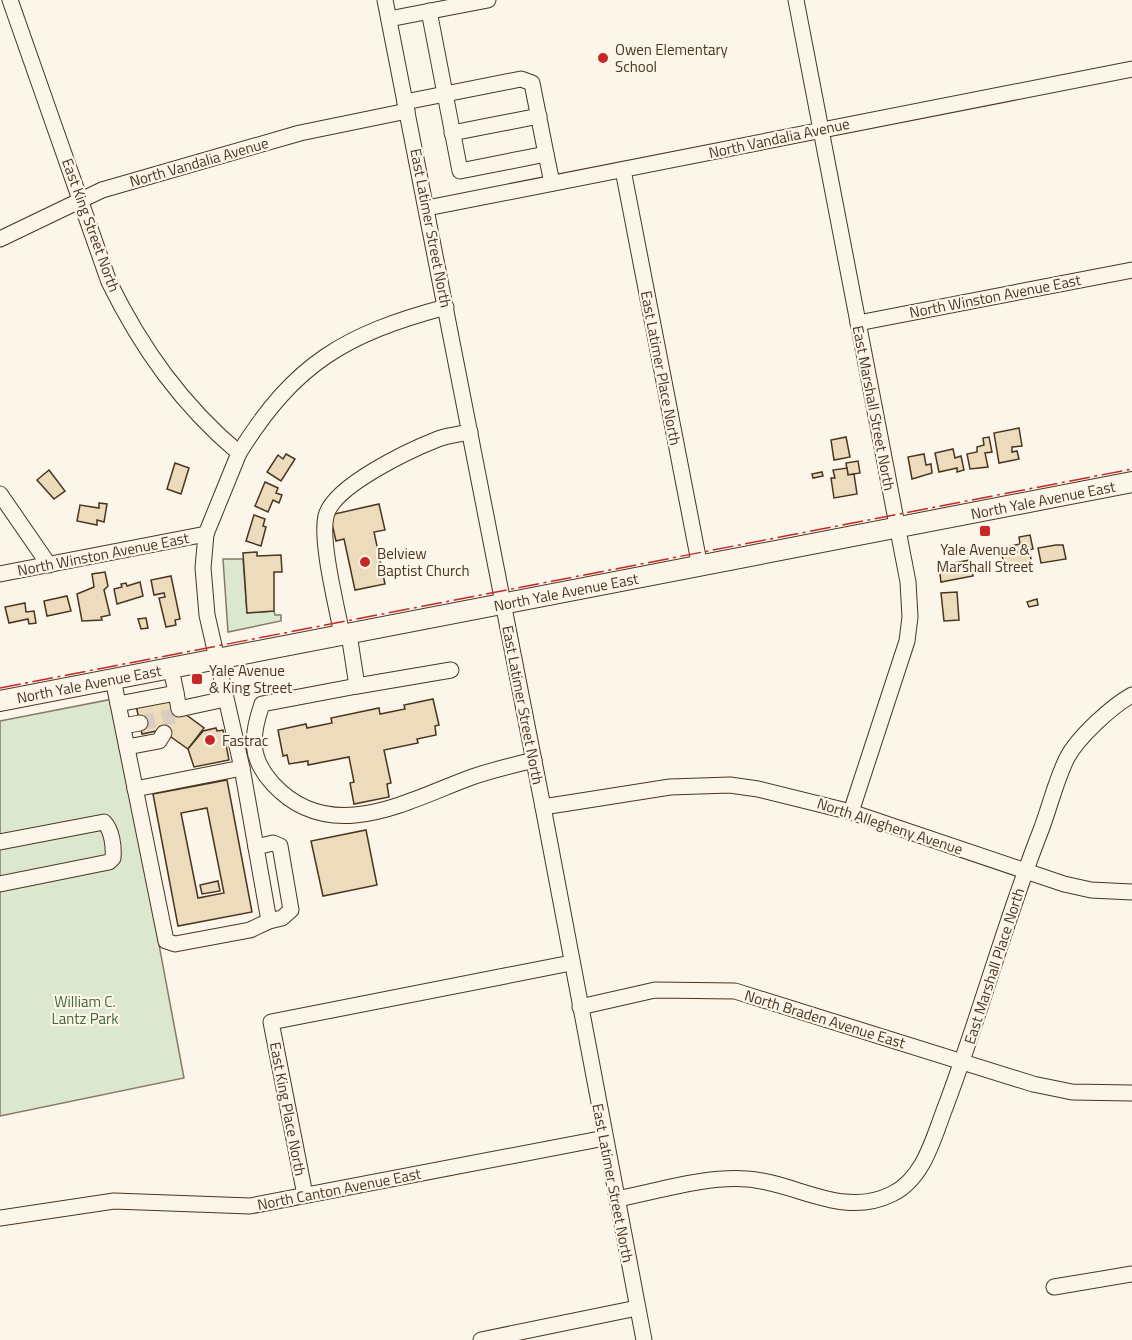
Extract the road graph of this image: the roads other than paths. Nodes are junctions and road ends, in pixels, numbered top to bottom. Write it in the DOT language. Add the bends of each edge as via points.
graph roads {
  1 [pos="10,0"];
  2 [pos="385,0"];
  3 [pos="488,0"];
  4 [pos="796,0"];
  5 [pos="461,2"];
  6 [pos="429,11"];
  7 [pos="389,19"];
  8 [pos="1132,69"];
  9 [pos="445,94"];
  10 [pos="406,106"];
  11 [pos="537,109"];
  12 [pos="820,128"];
  13 [pos="452,133"];
  14 [pos="546,154"];
  15 [pos="623,170"];
  16 [pos="552,183"];
  17 [pos="81,199"];
  18 [pos="427,207"];
  19 [pos="0,239"];
  20 [pos="1132,270"];
  21 [pos="446,307"];
  22 [pos="858,323"];
  23 [pos="470,432"];
  24 [pos="238,453"];
  25 [pos="1132,482"];
  26 [pos="0,495"];
  27 [pos="899,528"];
  28 [pos="206,534"];
  29 [pos="49,565"];
  30 [pos="700,567"];
  31 [pos="0,574"];
  32 [pos="503,605"];
  33 [pos="345,635"];
  34 [pos="216,659"];
  35 [pos="171,668"];
  36 [pos="451,670"];
  37 [pos="113,679"];
  38 [pos="357,686"];
  39 [pos="176,693"];
  40 [pos="1132,695"];
  41 [pos="225,699"];
  42 [pos="0,701"];
  43 [pos="118,704"];
  44 [pos="140,723"];
  45 [pos="123,726"];
  46 [pos="164,733"];
  47 [pos="127,747"];
  48 [pos="534,760"];
  49 [pos="242,768"];
  50 [pos="135,789"];
  51 [pos="543,807"];
  52 [pos="851,812"];
  53 [pos="0,842"];
  54 [pos="256,847"];
  55 [pos="1025,871"];
  56 [pos="0,884"];
  57 [pos="1132,892"];
  58 [pos="269,921"];
  59 [pos="571,963"];
  60 [pos="580,1007"];
  61 [pos="962,1062"];
  62 [pos="1132,1093"];
  63 [pos="605,1138"];
  64 [pos="305,1196"];
  65 [pos="617,1199"];
  66 [pos="0,1218"];
  67 [pos="1132,1274"];
  68 [pos="1054,1287"];
  69 [pos="637,1308"];
  70 [pos="481,1340"];
  71 [pos="644,1340"];
  1 -- 17 [label="street, East King Street North"];
  2 -- 7 [label="street, East Latimer Street North"];
  3 -- 5 [label="street"];
  4 -- 12 [label="street, East Marshall Street North"];
  5 -- 6 [label="street"];
  6 -- 7 [label="street"];
  6 -- 9 [label="street"];
  7 -- 10 [label="street, East Latimer Street North"];
  8 -- 12 [label="street, North Vandalia Avenue"];
  9 -- 10 [label="street, North Vandalia Avenue"];
  9 -- 11 [label="street, North Vandalia Avenue" via="521,79 532,83"];
  9 -- 13 [label="street"];
  10 -- 17 [label="street, North Vandalia Avenue" via="300,133"];
  10 -- 18 [label="street, East Latimer Street North"];
  11 -- 13 [label="street"];
  11 -- 14 [label="street"];
  12 -- 15 [label="street, North Vandalia Avenue" via="803,135"];
  12 -- 22 [label="street, East Marshall Street North"];
  13 -- 14 [label="street" via="460,171"];
  14 -- 16 [label="street"];
  15 -- 16 [label="street, North Vandalia Avenue"];
  15 -- 30 [label="street, East Latimer Place North"];
  16 -- 18 [label="street, North Vandalia Avenue"];
  17 -- 19 [label="street, North Vandalia Avenue"];
  17 -- 24 [label="street, East King Street North" via="109,282 151,358 177,393"];
  18 -- 21 [label="street, East Latimer Street North"];
  20 -- 22 [label="street, North Winston Avenue East"];
  21 -- 23 [label="street, East Latimer Street North"];
  21 -- 24 [label="street" via="371,330 313,364 263,415"];
  22 -- 27 [label="street, East Marshall Street North"];
  23 -- 32 [label="street, East Latimer Street North"];
  23 -- 33 [label="street" via="439,439 368,474 332,503 326,517 328,564"];
  24 -- 28 [label="street"];
  25 -- 27 [label="main road, North Yale Avenue East"];
  26 -- 29 [label="street"];
  27 -- 30 [label="main road, North Yale Avenue East"];
  27 -- 52 [label="street, East Marshall Street North" via="908,582 907,641"];
  28 -- 29 [label="street, North Winston Avenue East"];
  28 -- 34 [label="street" via="203,568"];
  29 -- 31 [label="street, North Winston Avenue East"];
  30 -- 32 [label="main road, North Yale Avenue East"];
  32 -- 33 [label="main road, North Yale Avenue East"];
  32 -- 48 [label="street, East Latimer Street North"];
  33 -- 34 [label="main road, North Yale Avenue East"];
  33 -- 38 [label="street"];
  34 -- 35 [label="main road, North Yale Avenue East"];
  34 -- 41 [label="street"];
  35 -- 37 [label="main road, North Yale Avenue East"];
  35 -- 39 [label="street"];
  36 -- 38 [label="street"];
  37 -- 42 [label="main road, North Yale Avenue East"];
  37 -- 43 [label="street"];
  38 -- 48 [label="street" via="262,704 254,755 260,770 275,787 302,806 331,816 403,806 474,776"];
  39 -- 41 [label="street" via="179,709"];
  39 -- 43 [label="street"];
  40 -- 55 [label="street" via="1102,718 1068,756"];
  41 -- 49 [label="street"];
  43 -- 45 [label="street"];
  44 -- 45 [label="street"];
  45 -- 47 [label="street"];
  46 -- 47 [label="street" via="159,741"];
  47 -- 50 [label="street"];
  48 -- 51 [label="street, East Latimer Street North"];
  49 -- 50 [label="street"];
  49 -- 54 [label="street"];
  50 -- 58 [label="street" via="166,940 175,944 186,942 250,930"];
  51 -- 52 [label="street, North Allegheny Avenue" via="670,787 730,785 799,797"];
  51 -- 59 [label="street, East Latimer Street North"];
  52 -- 55 [label="street, North Allegheny Avenue"];
  53 -- 56 [label="street" via="104,822 109,827 114,851 109,862"];
  54 -- 58 [label="street"];
  54 -- 58 [label="street" via="273,843 280,846 291,899 291,910 282,918"];
  55 -- 57 [label="street, North Allegheny Avenue" via="1091,890"];
  55 -- 61 [label="street, East Marshall Place North"];
  59 -- 60 [label="street, East Latimer Street North"];
  59 -- 64 [label="street, East King Place North" via="271,1022"];
  60 -- 61 [label="street, North Braden Avenue East" via="655,990 735,991"];
  60 -- 63 [label="street, East Latimer Street North"];
  61 -- 62 [label="street" via="1072,1092"];
  61 -- 65 [label="street" via="923,1164 909,1182 891,1195 834,1202 771,1182 723,1179"];
  63 -- 64 [label="street, North Canton Avenue East"];
  63 -- 65 [label="street, East Latimer Street North"];
  64 -- 66 [label="street, North Canton Avenue East" via="250,1206 103,1202"];
  65 -- 69 [label="street, East Latimer Street North"];
  67 -- 68 [label="street"];
  69 -- 70 [label="street"];
  69 -- 71 [label="street, East Latimer Street North"];
}
